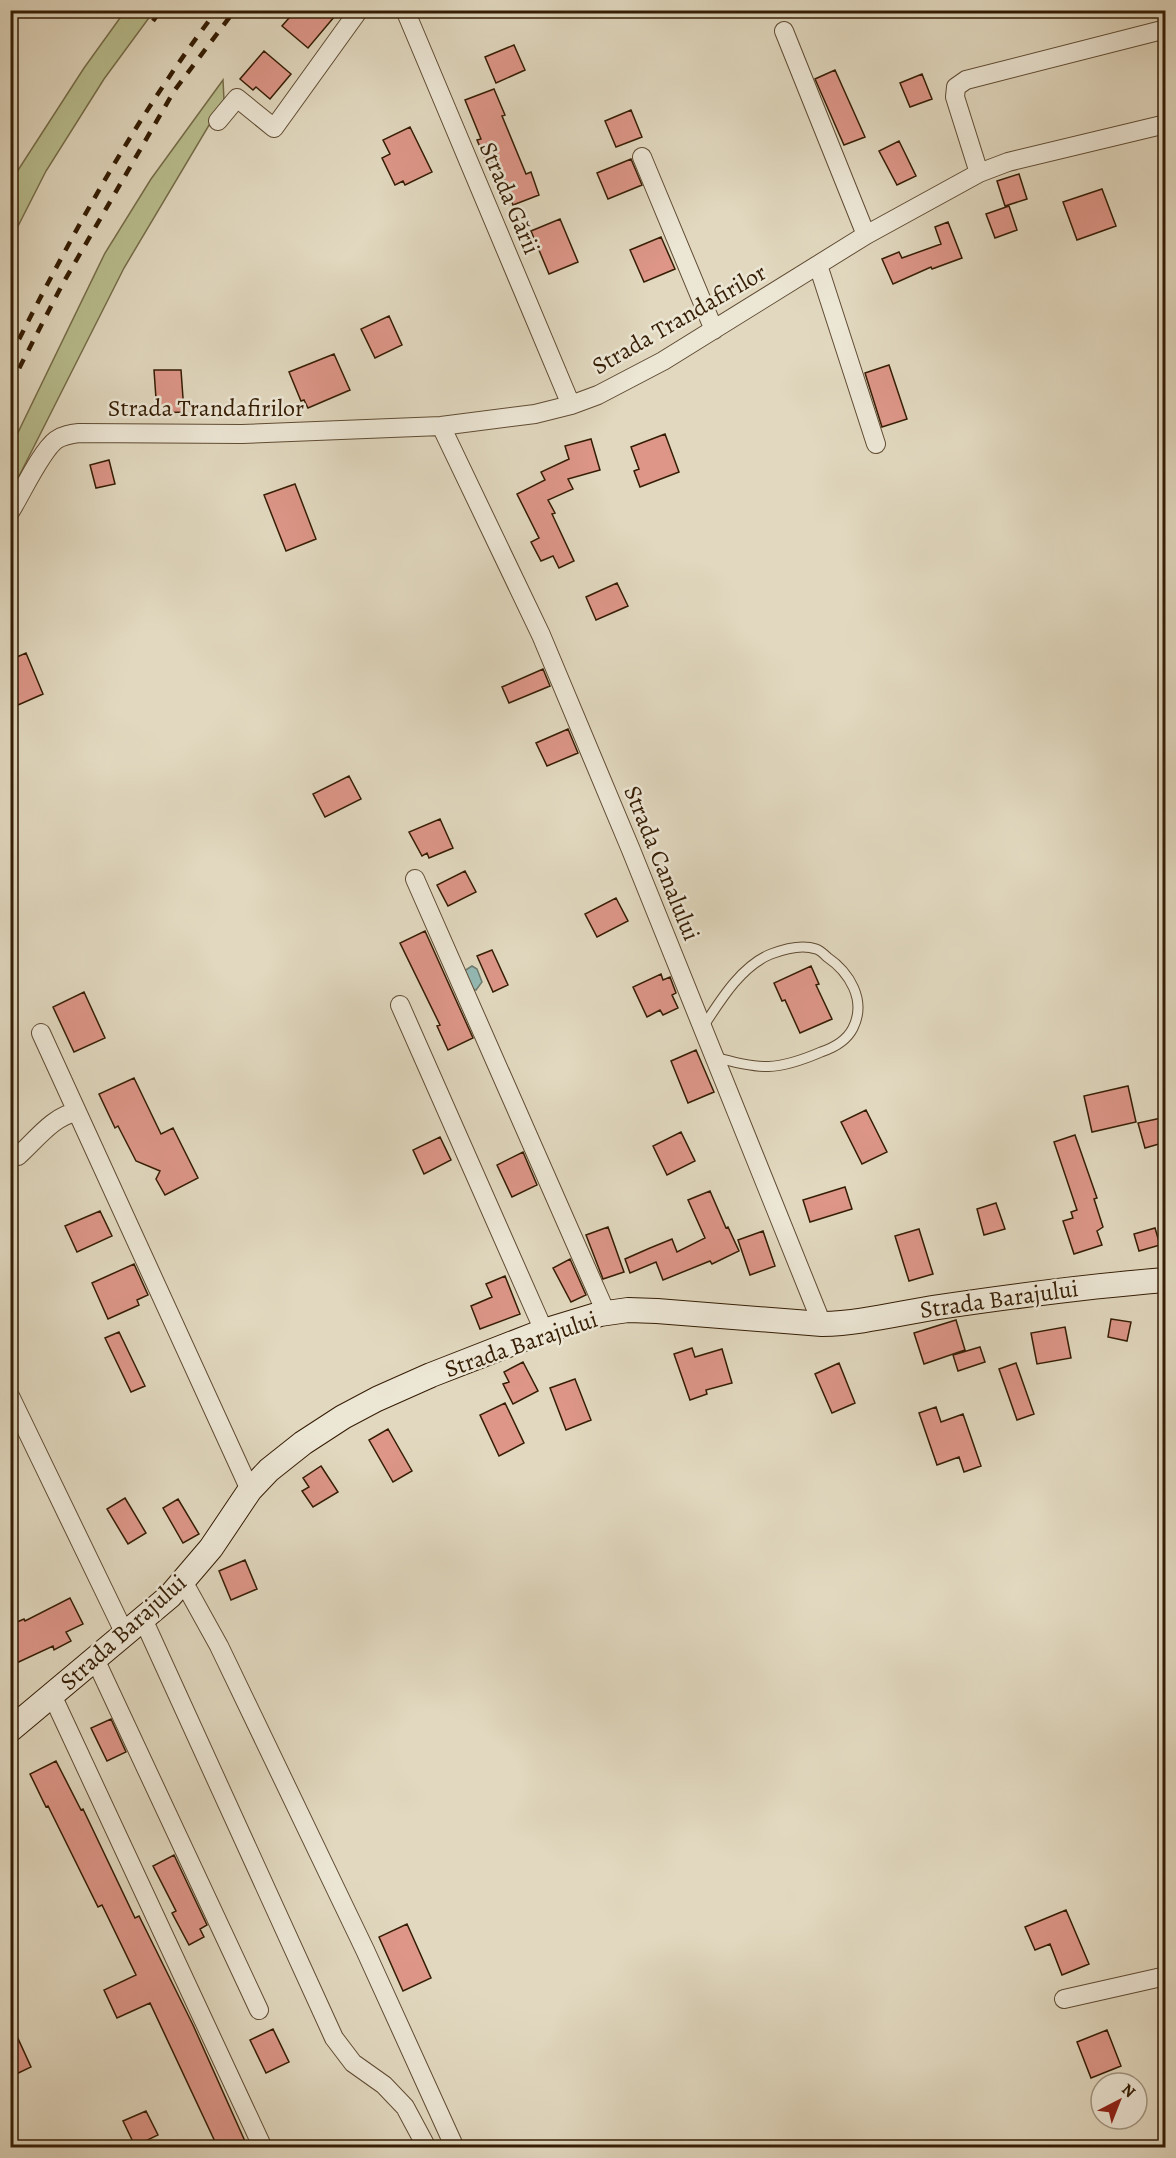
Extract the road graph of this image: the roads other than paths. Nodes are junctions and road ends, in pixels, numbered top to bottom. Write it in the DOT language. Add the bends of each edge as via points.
graph roads {
  1 [pos="359,10"];
  2 [pos="405,10"];
  3 [pos="1166,29"];
  4 [pos="784,31"];
  5 [pos="218,121"];
  6 [pos="1166,124"];
  7 [pos="642,157"];
  8 [pos="979,173"];
  9 [pos="866,235"];
  10 [pos="818,265"];
  11 [pos="714,330"];
  12 [pos="571,405"];
  13 [pos="441,426"];
  14 [pos="876,444"];
  15 [pos="10,513"];
  16 [pos="415,879"];
  17 [pos="400,1005"];
  18 [pos="703,1027"];
  19 [pos="41,1033"];
  20 [pos="715,1057"];
  21 [pos="77,1112"];
  22 [pos="18,1156"];
  23 [pos="1166,1280"];
  24 [pos="607,1315"];
  25 [pos="822,1324"];
  26 [pos="544,1331"];
  27 [pos="10,1396"];
  28 [pos="250,1490"];
  29 [pos="183,1581"];
  30 [pos="134,1627"];
  31 [pos="95,1659"];
  32 [pos="52,1695"];
  33 [pos="10,1730"];
  34 [pos="1166,1976"];
  35 [pos="1065,1999"];
  36 [pos="259,2010"];
  37 [pos="262,2148"];
  38 [pos="427,2148"];
  39 [pos="455,2148"];
  1 -- 5 [label="street" via="274,128 237,98"];
  2 -- 12 [label="street, Strada Gării"];
  3 -- 8 [label="street" via="966,80 956,87 955,97"];
  4 -- 9 [label="street"];
  6 -- 8 [label="street, Strada Trandafirilor" via="1008,162"];
  7 -- 11 [label="street"];
  8 -- 9 [label="street, Strada Trandafirilor"];
  9 -- 10 [label="street, Strada Trandafirilor"];
  10 -- 11 [label="street, Strada Trandafirilor"];
  10 -- 14 [label="street"];
  11 -- 12 [label="street, Strada Trandafirilor" via="622,384"];
  12 -- 13 [label="street, Strada Trandafirilor" via="535,414"];
  13 -- 15 [label="street, Strada Trandafirilor" via="242,434 66,435 47,450"];
  13 -- 18 [label="street, Strada Canalului" via="541,635"];
  16 -- 24 [label="street"];
  17 -- 26 [label="street"];
  18 -- 20 [label="street, Strada Canalului"];
  18 -- 20 [label="lane" via="750,967 770,955 798,947 816,949 833,960 847,973 855,989 854,1027 831,1048 778,1067 742,1065"];
  19 -- 21 [label="street"];
  20 -- 25 [label="street, Strada Canalului"];
  21 -- 22 [label="street" via="67,1113"];
  21 -- 28 [label="street"];
  23 -- 25 [label="street, Strada Barajului" via="1052,1290 845,1324"];
  24 -- 25 [label="street, Strada Barajului" via="628,1310 657,1311"];
  24 -- 26 [label="street, Strada Barajului"];
  26 -- 28 [label="street, Strada Barajului" via="431,1375 343,1417 303,1443"];
  27 -- 30 [label="street"];
  28 -- 29 [label="street, Strada Barajului"];
  29 -- 30 [label="street, Strada Barajului"];
  29 -- 39 [label="street" via="229,1667 365,1950"];
  30 -- 31 [label="street, Strada Barajului"];
  30 -- 38 [label="street" via="334,2038 353,2063 384,2085 405,2108"];
  31 -- 32 [label="street, Strada Barajului"];
  31 -- 36 [label="street"];
  32 -- 33 [label="street, Strada Barajului"];
  32 -- 37 [label="street"];
  34 -- 35 [label="street"];
}
